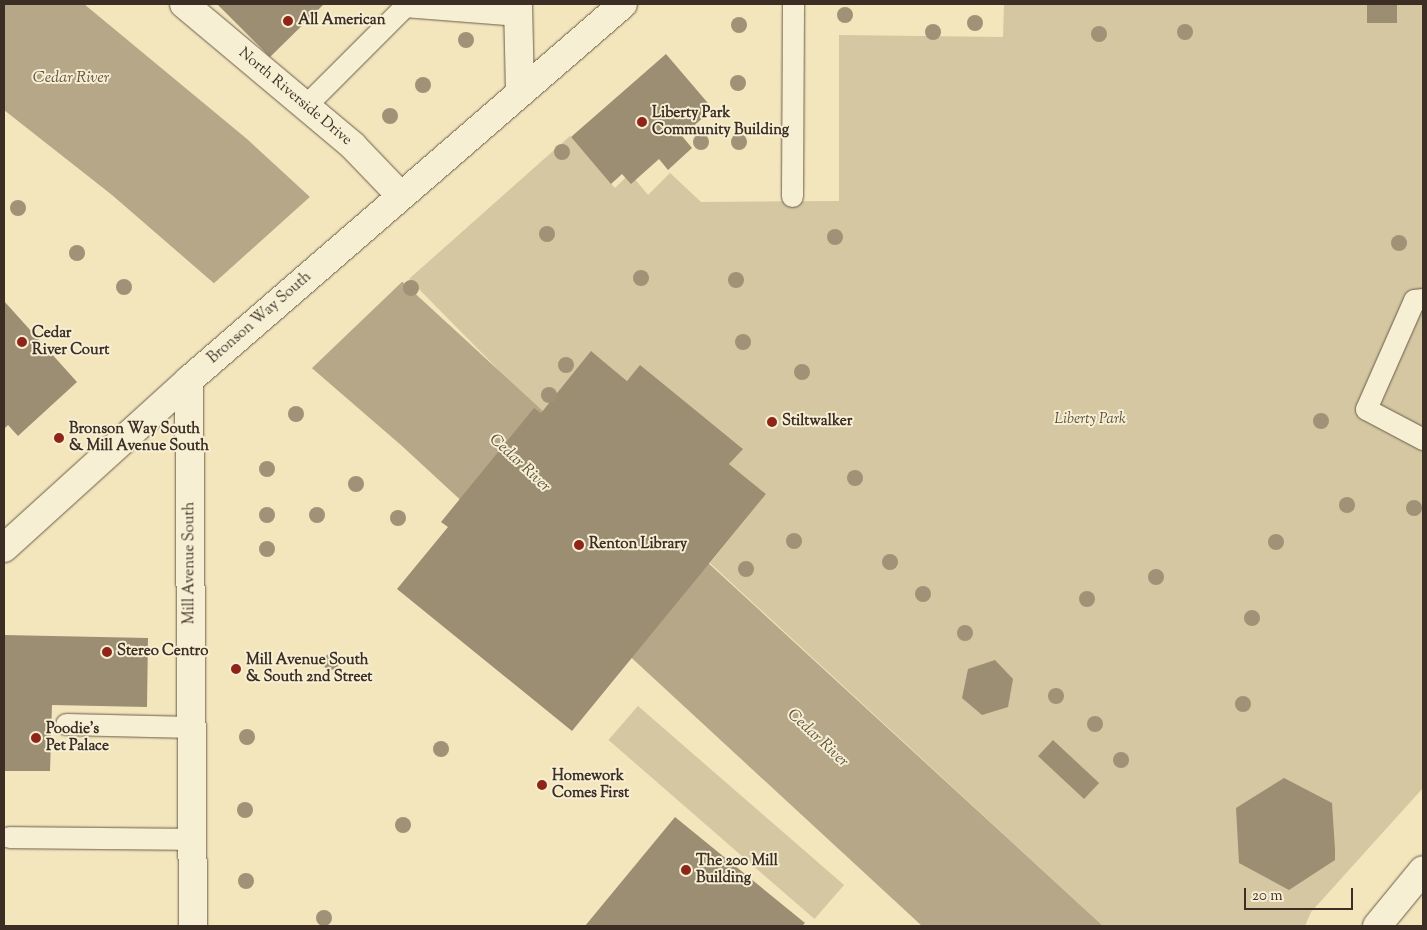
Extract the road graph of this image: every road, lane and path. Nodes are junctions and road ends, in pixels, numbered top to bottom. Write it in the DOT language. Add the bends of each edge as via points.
graph roads {
  1 [pos="184,4"];
  2 [pos="623,4"];
  3 [pos="793,4"];
  4 [pos="405,5"];
  5 [pos="518,9"];
  6 [pos="520,90"];
  7 [pos="306,105"];
  8 [pos="400,195"];
  9 [pos="792,196"];
  10 [pos="1423,299"];
  11 [pos="193,377"];
  12 [pos="1423,439"];
  13 [pos="4,548"];
  14 [pos="66,724"];
  15 [pos="192,727"];
  16 [pos="9,837"];
  17 [pos="192,839"];
  18 [pos="1423,870"];
  19 [pos="193,926"];
  20 [pos="1377,926"];
  1 -- 7 [label="main road, North Riverside Drive"];
  2 -- 6 [label="main road, Bronson Way South"];
  3 -- 9 [label="lane"];
  4 -- 5 [label="lane"];
  4 -- 7 [label="lane"];
  5 -- 6 [label="main road"];
  6 -- 8 [label="main road, Bronson Way South"];
  7 -- 8 [label="main road, North Riverside Drive" via="353,146"];
  8 -- 11 [label="main road, Bronson Way South"];
  10 -- 12 [label="lane" via="1414,300 1366,408"];
  11 -- 13 [label="main road, Bronson Way South"];
  11 -- 15 [label="main road, Mill Avenue South"];
  14 -- 15 [label="lane"];
  15 -- 17 [label="main road, Mill Avenue South"];
  16 -- 17 [label="lane"];
  17 -- 19 [label="main road, Mill Avenue South"];
  18 -- 20 [label="main road"];
}
